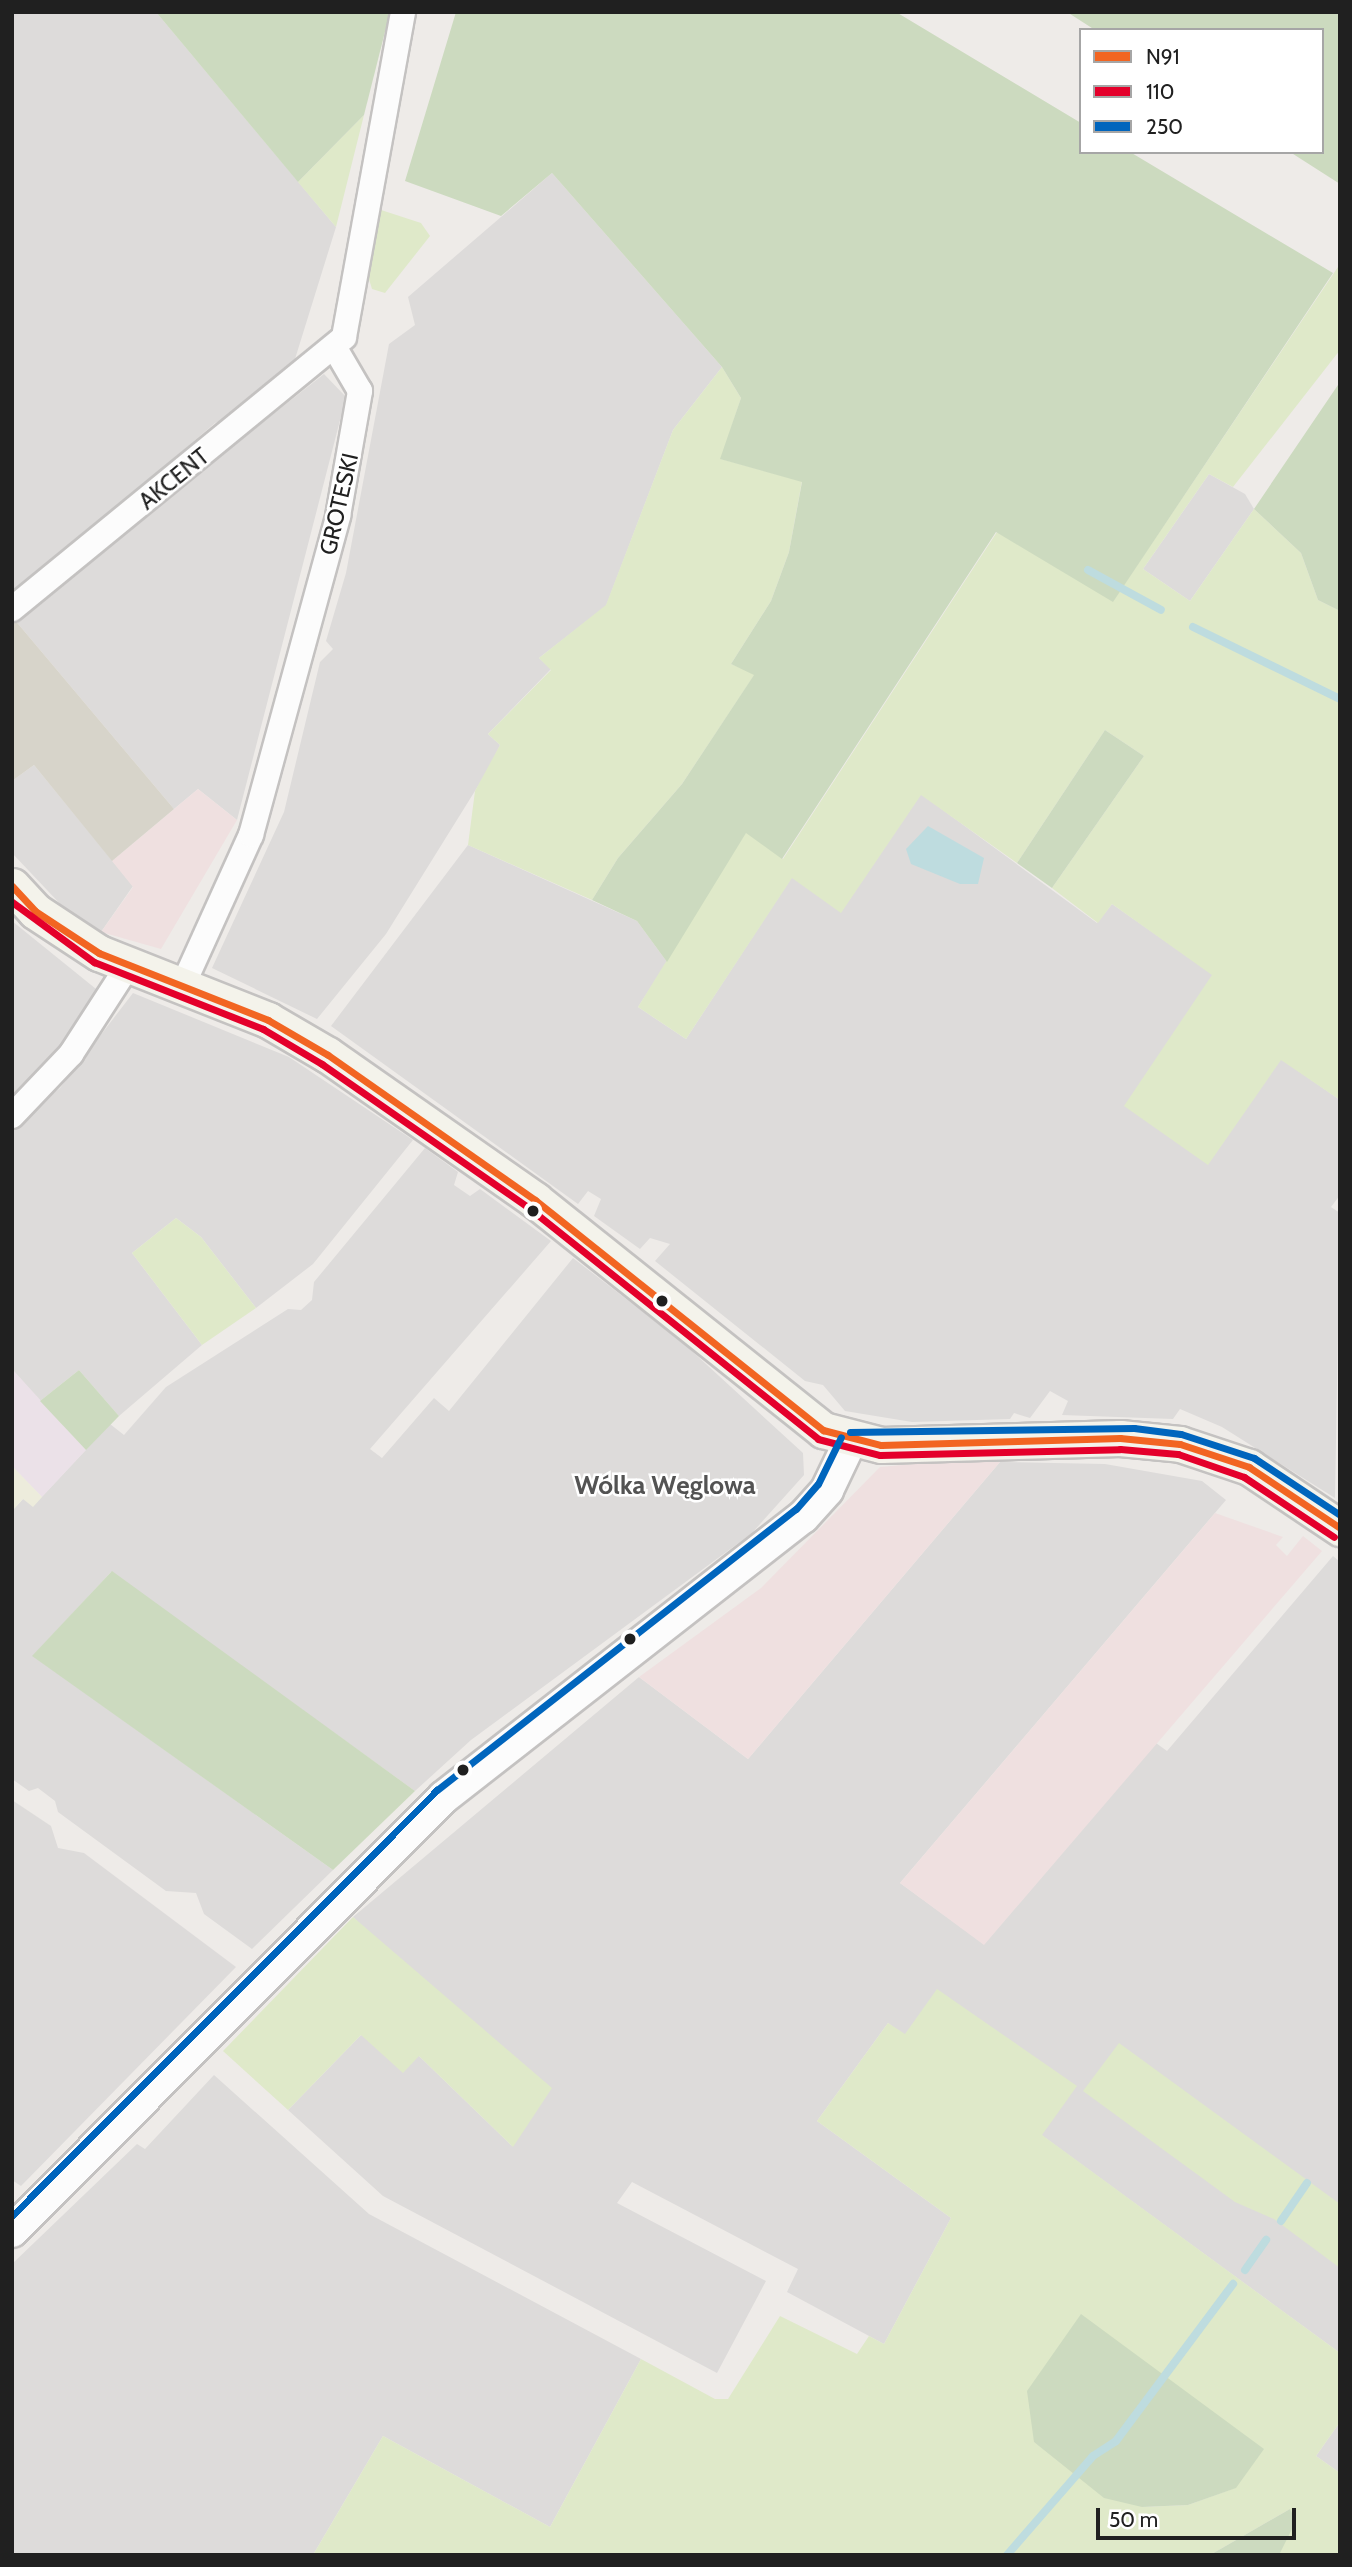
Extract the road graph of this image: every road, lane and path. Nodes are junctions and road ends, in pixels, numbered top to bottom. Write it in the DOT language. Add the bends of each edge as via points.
graph roads {
  1 [pos="403,12"];
  2 [pos="335,350"];
  3 [pos="12,609"];
  4 [pos="12,886"];
  5 [pos="128,966"];
  6 [pos="182,987"];
  7 [pos="12,1116"];
  8 [pos="850,1442"];
  9 [pos="1340,1528"];
  10 [pos="12,2231"];
  1 -- 2 [label="street" via="350,319"];
  2 -- 3 [label="street, AKCENT"];
  2 -- 6 [label="street, GROTESKI" via="360,391 338,516 251,835"];
  4 -- 5 [label="main road" via="64,932"];
  5 -- 6 [label="main road"];
  5 -- 7 [label="street" via="71,1054"];
  6 -- 8 [label="main road" via="268,1020 328,1055 535,1200 791,1408"];
  8 -- 9 [label="main road" via="1134,1437 1180,1444 1249,1467"];
  8 -- 10 [label="street" via="828,1490 803,1517 444,1797"];
}
